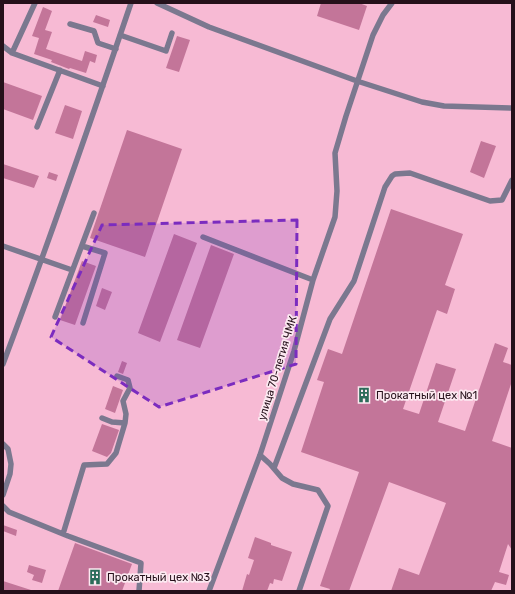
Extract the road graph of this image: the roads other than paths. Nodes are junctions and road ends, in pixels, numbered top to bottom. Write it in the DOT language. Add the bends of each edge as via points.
graph roads {
  1 [pos="35,3"];
  2 [pos="131,3"];
  3 [pos="157,3"];
  4 [pos="392,3"];
  5 [pos="70,24"];
  6 [pos="172,33"];
  7 [pos="120,35"];
  8 [pos="3,46"];
  9 [pos="116,49"];
  10 [pos="12,53"];
  11 [pos="60,70"];
  12 [pos="357,81"];
  13 [pos="103,86"];
  14 [pos="512,108"];
  15 [pos="38,127"];
  16 [pos="512,180"];
  17 [pos="94,213"];
  18 [pos="203,237"];
  19 [pos="3,246"];
  20 [pos="82,246"];
  21 [pos="42,260"];
  22 [pos="72,270"];
  23 [pos="313,280"];
  24 [pos="55,317"];
  25 [pos="83,323"];
  26 [pos="3,364"];
  27 [pos="117,376"];
  28 [pos="102,418"];
  29 [pos="125,423"];
  30 [pos="3,444"];
  31 [pos="260,455"];
  32 [pos="274,468"];
  33 [pos="3,495"];
  34 [pos="3,506"];
  35 [pos="63,534"];
  36 [pos="140,591"];
  37 [pos="209,591"];
  38 [pos="299,591"];
  1 -- 10 [label="street"];
  2 -- 7 [label="street"];
  3 -- 12 [label="street" via="209,27"];
  4 -- 12 [label="street, улица 70-летия ЧМК" via="373,35"];
  5 -- 9 [label="street" via="94,31 98,43"];
  6 -- 7 [label="street" via="166,51"];
  7 -- 9 [label="street"];
  8 -- 10 [label="street"];
  9 -- 13 [label="street"];
  10 -- 11 [label="street"];
  11 -- 13 [label="street"];
  11 -- 15 [label="street"];
  12 -- 14 [label="street" via="422,102 444,106"];
  12 -- 23 [label="street, улица 70-летия ЧМК" via="336,146 335,217"];
  13 -- 21 [label="street"];
  16 -- 32 [label="street" via="502,200 490,201 410,173 392,176 385,187 354,281 330,319"];
  17 -- 20 [label="street"];
  18 -- 23 [label="street"];
  19 -- 21 [label="street"];
  20 -- 22 [label="street"];
  20 -- 25 [label="street" via="105,253"];
  21 -- 22 [label="street"];
  21 -- 26 [label="street"];
  22 -- 24 [label="street"];
  23 -- 31 [label="street, улица 70-летия ЧМК" via="294,351"];
  27 -- 29 [label="street" via="128,380 130,388 123,402"];
  28 -- 29 [label="street"];
  29 -- 35 [label="street" via="116,453 108,464 84,465"];
  30 -- 33 [label="street" via="8,449 11,464"];
  31 -- 32 [label="street"];
  31 -- 37 [label="street, улица 70-летия ЧМК"];
  32 -- 38 [label="street" via="282,478 293,484 318,490 328,506"];
  34 -- 35 [label="street" via="9,512"];
  35 -- 36 [label="street" via="141,563"];
}
